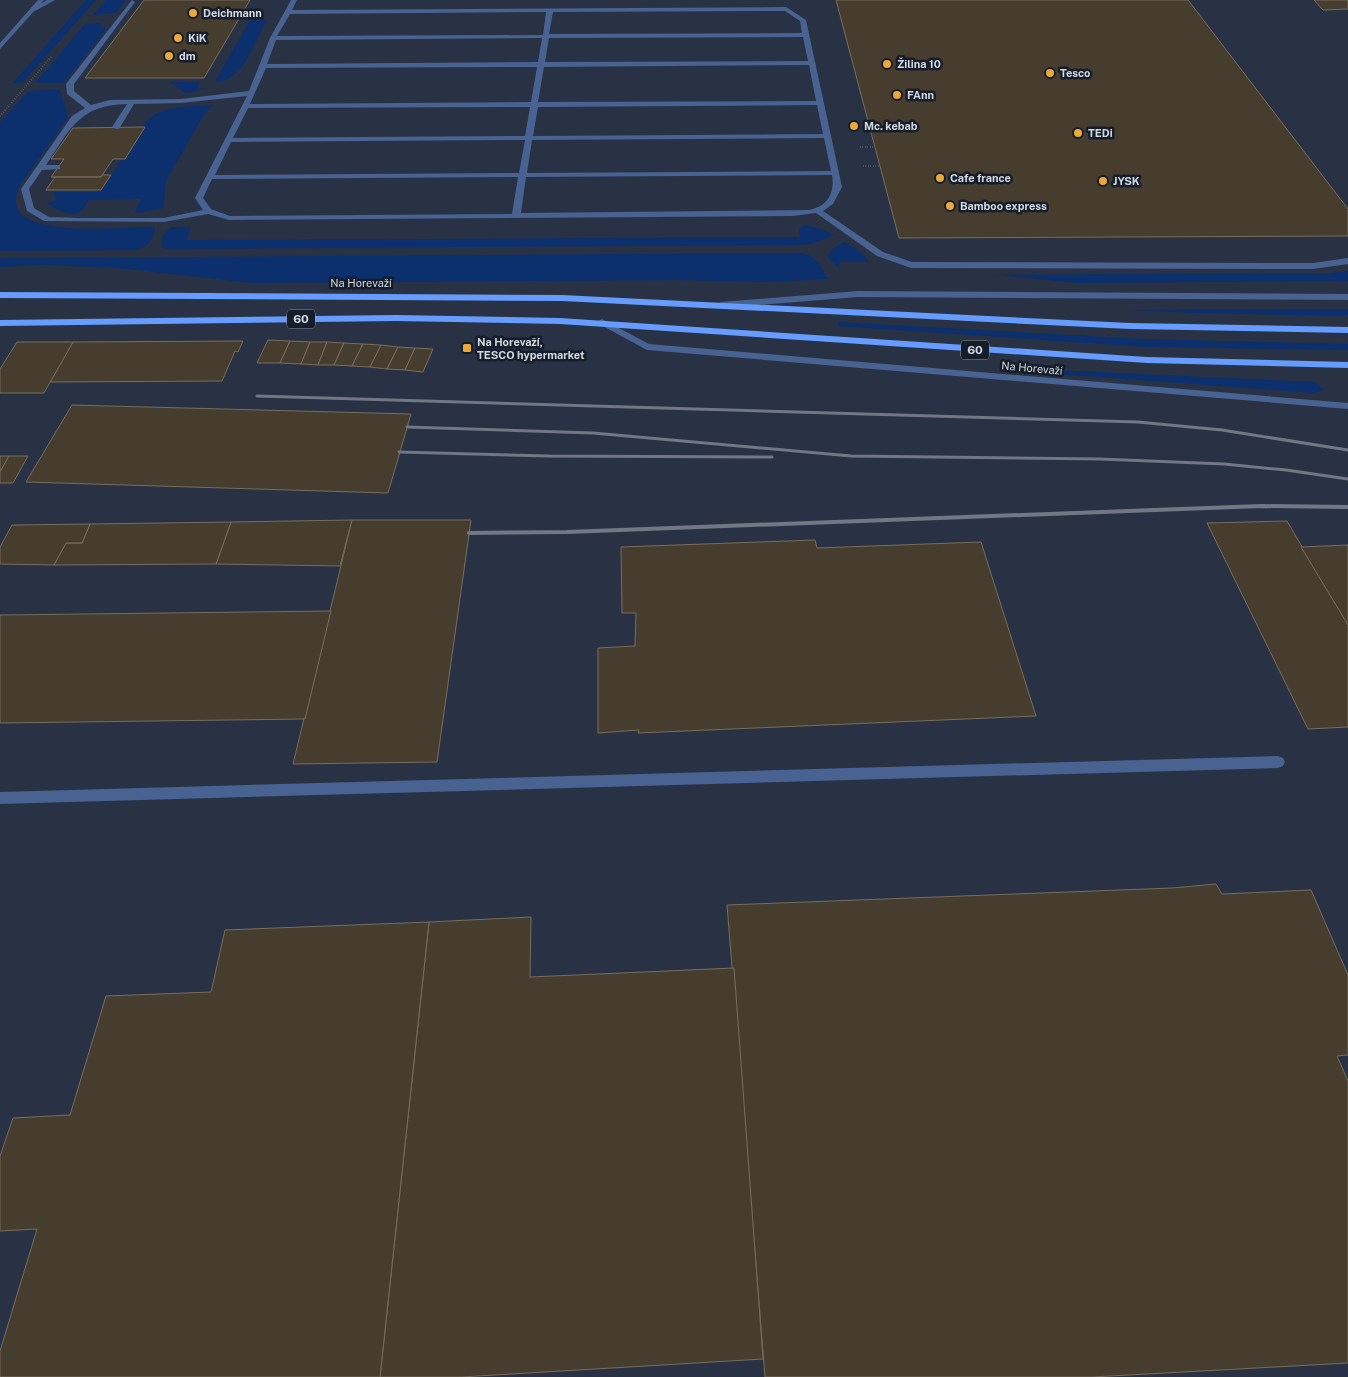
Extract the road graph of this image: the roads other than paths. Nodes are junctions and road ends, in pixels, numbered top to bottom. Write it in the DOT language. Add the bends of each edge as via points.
graph roads {
  1 [pos="42,0"];
  2 [pos="52,0"];
  3 [pos="294,0"];
  4 [pos="785,0"];
  5 [pos="132,2"];
  6 [pos="786,9"];
  7 [pos="33,10"];
  8 [pos="550,10"];
  9 [pos="287,12"];
  10 [pos="806,35"];
  11 [pos="545,36"];
  12 [pos="274,38"];
  13 [pos="0,47"];
  14 [pos="811,63"];
  15 [pos="540,64"];
  16 [pos="262,66"];
  17 [pos="251,93"];
  18 [pos="132,101"];
  19 [pos="820,103"];
  20 [pos="533,104"];
  21 [pos="245,106"];
  22 [pos="90,108"];
  23 [pos="116,127"];
  24 [pos="827,136"];
  25 [pos="528,138"];
  26 [pos="228,140"];
  27 [pos="58,167"];
  28 [pos="40,168"];
  29 [pos="834,173"];
  30 [pos="522,174"];
  31 [pos="209,177"];
  32 [pos="208,211"];
  33 [pos="818,211"];
  34 [pos="516,216"];
  35 [pos="1348,261"];
  36 [pos="0,295"];
  37 [pos="1348,298"];
  38 [pos="721,305"];
  39 [pos="602,322"];
  40 [pos="0,323"];
  41 [pos="1348,330"];
  42 [pos="1348,365"];
  43 [pos="1348,406"];
  44 [pos="1278,762"];
  45 [pos="0,798"];
  1 -- 7 [label="street"];
  2 -- 7 [label="street"];
  3 -- 9 [label="street"];
  4 -- 6 [label="street"];
  5 -- 22 [label="street" via="70,84 70,92"];
  6 -- 8 [label="street"];
  6 -- 10 [label="street" via="803,20"];
  7 -- 13 [label="street"];
  8 -- 9 [label="street"];
  8 -- 11 [label="street"];
  9 -- 12 [label="street"];
  10 -- 11 [label="street"];
  10 -- 14 [label="street"];
  11 -- 12 [label="street"];
  11 -- 15 [label="street"];
  12 -- 16 [label="street"];
  14 -- 15 [label="street"];
  14 -- 19 [label="street"];
  15 -- 16 [label="street"];
  15 -- 20 [label="street"];
  16 -- 17 [label="street"];
  17 -- 18 [label="street" via="181,101"];
  17 -- 21 [label="street"];
  18 -- 22 [label="street" via="110,102"];
  18 -- 23 [label="street"];
  19 -- 20 [label="street"];
  19 -- 24 [label="street"];
  20 -- 21 [label="street"];
  20 -- 25 [label="street"];
  21 -- 26 [label="street"];
  22 -- 28 [label="street" via="75,118"];
  24 -- 25 [label="street"];
  24 -- 29 [label="street"];
  25 -- 26 [label="street"];
  25 -- 30 [label="street"];
  26 -- 31 [label="street"];
  27 -- 28 [label="street"];
  28 -- 32 [label="street" via="25,189 30,209 47,219 164,220"];
  29 -- 30 [label="street"];
  29 -- 33 [label="street" via="838,187 832,202"];
  30 -- 31 [label="street"];
  30 -- 34 [label="street"];
  31 -- 32 [label="street" via="199,198"];
  32 -- 34 [label="street" via="229,218"];
  33 -- 34 [label="street" via="792,214"];
  33 -- 35 [label="street" via="880,254 911,265 1313,266"];
  36 -- 38 [label="main road, Na Horevaží / 60" via="562,298"];
  37 -- 38 [label="street, Na Horevaží" via="858,294"];
  38 -- 41 [label="main road, Na Horevaží / 60" via="1130,326"];
  39 -- 40 [label="main road, Na Horevaží / 60" via="396,318"];
  39 -- 42 [label="main road, Na Horevaží / 60" via="1002,352 1147,360"];
  39 -- 43 [label="street, Na Horevaží" via="647,348"];
  44 -- 45 [label="street"];
}
